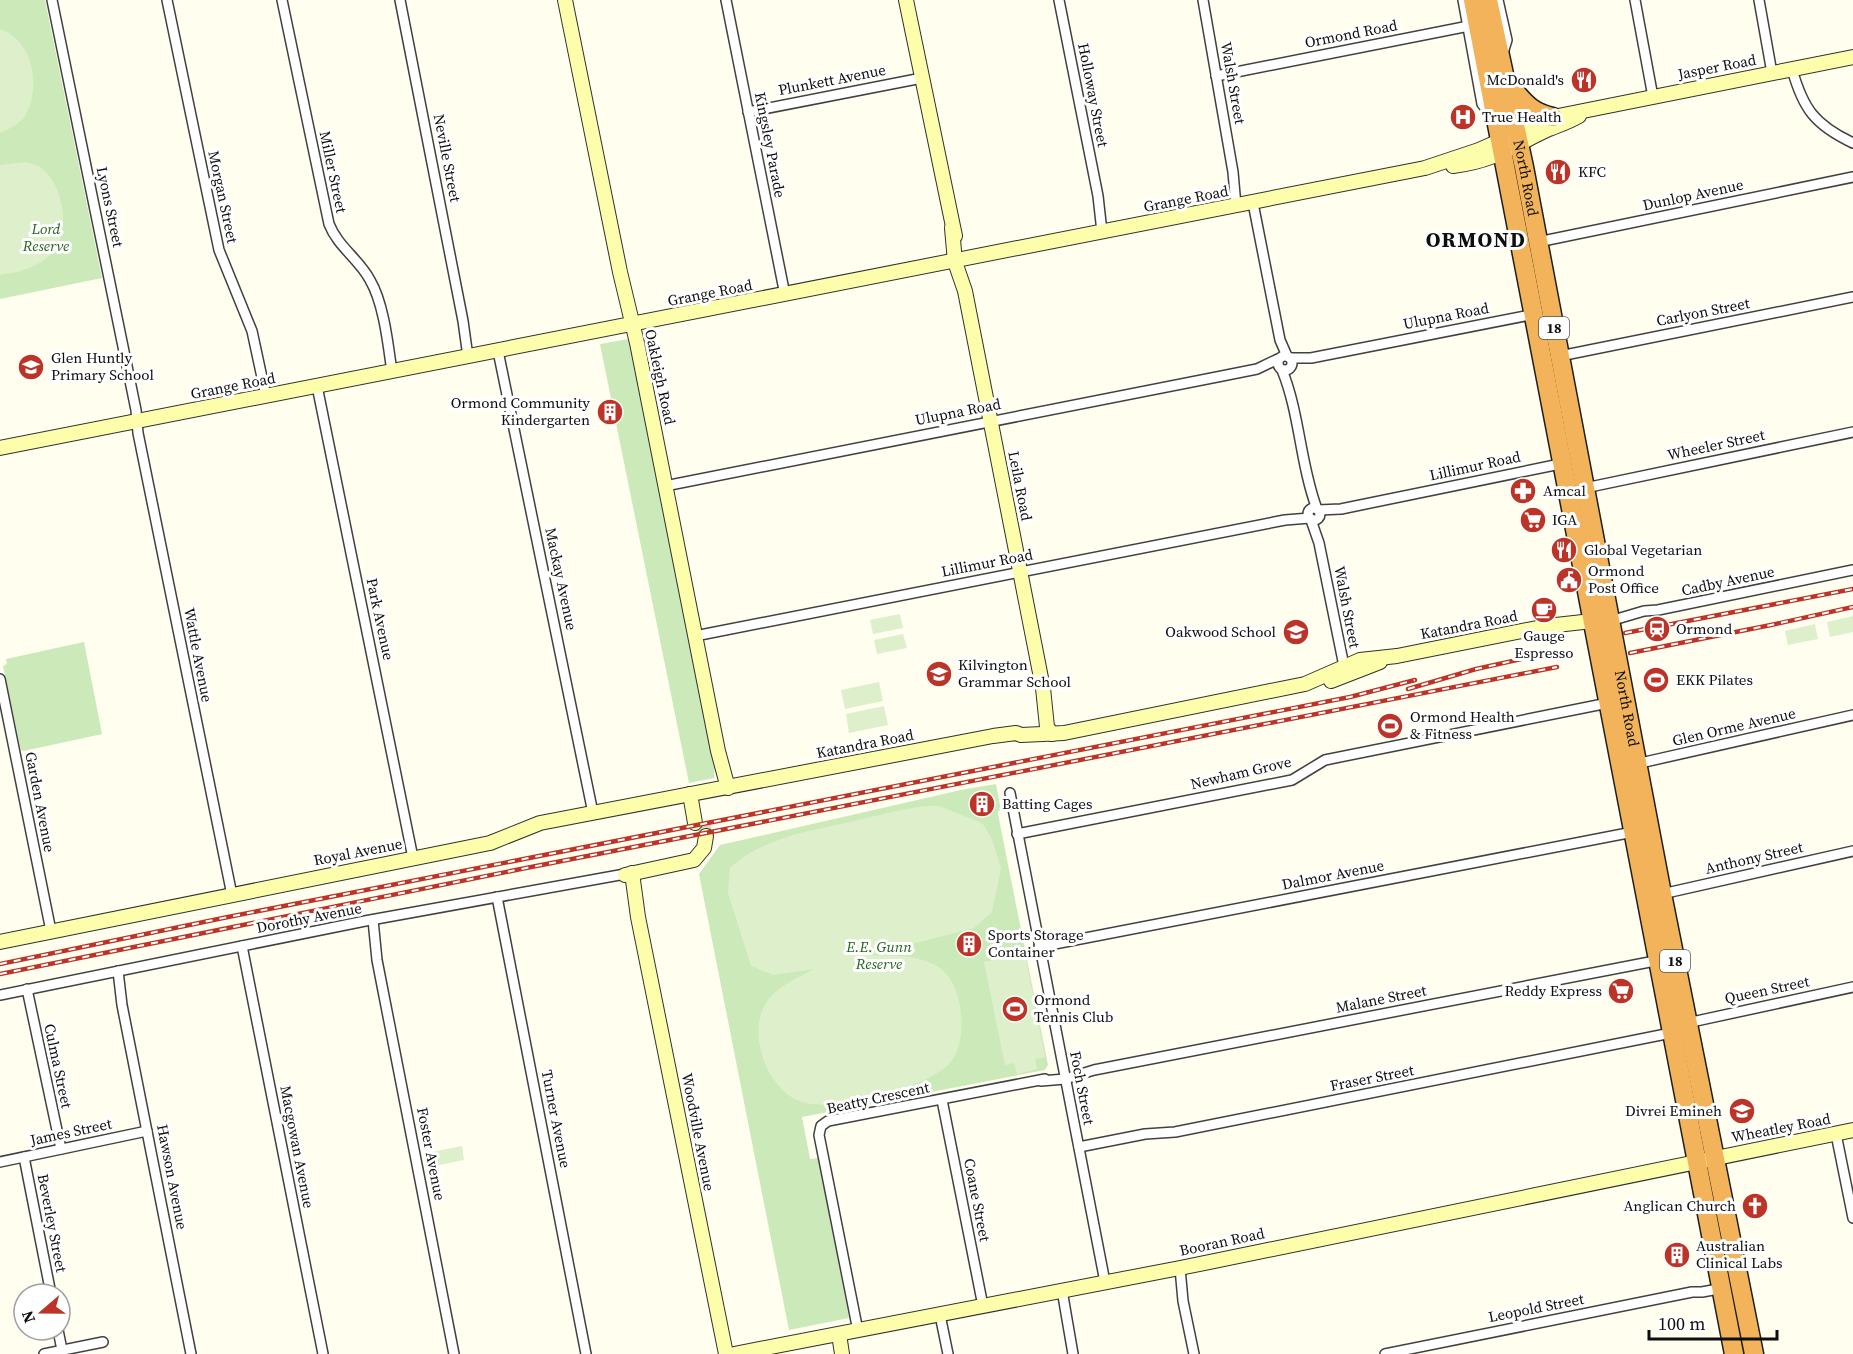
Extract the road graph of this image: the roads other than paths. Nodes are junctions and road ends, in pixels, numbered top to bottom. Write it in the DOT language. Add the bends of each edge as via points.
graph roads {
  1 [pos="52,0"];
  2 [pos="167,0"];
  3 [pos="282,0"];
  4 [pos="400,0"];
  5 [pos="565,0"];
  6 [pos="726,0"];
  7 [pos="906,0"];
  8 [pos="1059,0"];
  9 [pos="1203,0"];
  10 [pos="1463,0"];
  11 [pos="1473,0"];
  12 [pos="1488,0"];
  13 [pos="1498,0"];
  14 [pos="1635,0"];
  15 [pos="1759,0"];
  16 [pos="1479,24"];
  17 [pos="1853,57"];
  18 [pos="1501,63"];
  19 [pos="1792,69"];
  20 [pos="1772,73"];
  21 [pos="1216,76"];
  22 [pos="922,78"];
  23 [pos="1505,82"];
  24 [pos="1653,97"];
  25 [pos="1589,111"];
  26 [pos="748,112"];
  27 [pos="1553,117"];
  28 [pos="1518,139"];
  29 [pos="1853,143"];
  30 [pos="1501,147"];
  31 [pos="1853,177"];
  32 [pos="1530,196"];
  33 [pos="1511,201"];
  34 [pos="1244,204"];
  35 [pos="1105,232"];
  36 [pos="1538,242"];
  37 [pos="959,261"];
  38 [pos="785,295"];
  39 [pos="1853,297"];
  40 [pos="1542,312"];
  41 [pos="632,325"];
  42 [pos="498,351"];
  43 [pos="471,356"];
  44 [pos="1560,356"];
  45 [pos="1285,363"];
  46 [pos="392,372"];
  47 [pos="317,386"];
  48 [pos="266,396"];
  49 [pos="137,421"];
  50 [pos="990,421"];
  51 [pos="1853,432"];
  52 [pos="0,448"];
  53 [pos="1570,462"];
  54 [pos="665,486"];
  55 [pos="1585,488"];
  56 [pos="1314,514"];
  57 [pos="1853,570"];
  58 [pos="1020,572"];
  59 [pos="1600,617"];
  60 [pos="695,636"];
  61 [pos="1345,672"];
  62 [pos="0,679"];
  63 [pos="1608,703"];
  64 [pos="1853,716"];
  65 [pos="1051,730"];
  66 [pos="1629,765"];
  67 [pos="724,788"];
  68 [pos="1010,793"];
  69 [pos="693,794"];
  70 [pos="593,813"];
  71 [pos="1633,832"];
  72 [pos="1017,834"];
  73 [pos="1853,851"];
  74 [pos="413,858"];
  75 [pos="628,873"];
  76 [pos="1662,894"];
  77 [pos="232,895"];
  78 [pos="497,897"];
  79 [pos="369,921"];
  80 [pos="51,931"];
  81 [pos="0,942"];
  82 [pos="242,946"];
  83 [pos="1039,947"];
  84 [pos="1666,959"];
  85 [pos="115,971"];
  86 [pos="1853,987"];
  87 [pos="27,989"];
  88 [pos="0,995"];
  89 [pos="1687,1023"];
  90 [pos="1671,1033"];
  91 [pos="1064,1076"];
  92 [pos="942,1100"];
  93 [pos="1704,1103"];
  94 [pos="1685,1107"];
  95 [pos="1853,1130"];
  96 [pos="147,1131"];
  97 [pos="1836,1134"];
  98 [pos="1078,1147"];
  99 [pos="61,1149"];
  100 [pos="24,1157"];
  101 [pos="1715,1159"];
  102 [pos="0,1162"];
  103 [pos="1696,1163"];
  104 [pos="1853,1218"];
  105 [pos="1177,1268"];
  106 [pos="49,1282"];
  107 [pos="1105,1282"];
  108 [pos="1740,1282"];
  109 [pos="1720,1286"];
  110 [pos="1060,1291"];
  111 [pos="983,1306"];
  112 [pos="940,1315"];
  113 [pos="858,1331"];
  114 [pos="836,1335"];
  115 [pos="60,1342"];
  116 [pos="103,1342"];
  117 [pos="62,1350"];
  118 [pos="779,1350"];
  119 [pos="586,1352"];
  120 [pos="44,1354"];
  121 [pos="191,1354"];
  122 [pos="323,1354"];
  123 [pos="454,1354"];
  124 [pos="726,1354"];
  125 [pos="734,1354"];
  126 [pos="840,1354"];
  127 [pos="948,1354"];
  128 [pos="1073,1354"];
  129 [pos="1194,1354"];
  130 [pos="1385,1354"];
  131 [pos="1734,1354"];
  132 [pos="1754,1354"];
  1 -- 49 [label="street, Lyons Street"];
  2 -- 48 [label="street, Morgan Street" via="217,244 252,331"];
  3 -- 46 [label="street, Miller Street" via="329,224 374,287"];
  4 -- 43 [label="street, Neville Street"];
  5 -- 41 [label="street, Oakleigh Road"];
  6 -- 26 [label="street, Kingsley Parade"];
  7 -- 22 [label="street, Leila Road"];
  8 -- 35 [label="street, Holloway Street"];
  9 -- 21 [label="street, Walsh Street"];
  10 -- 16 [label="street, North Road"];
  11 -- 16 [label="highway, North Road / 18"];
  12 -- 16 [label="highway, North Road / 18"];
  13 -- 18 [label="street, North Road" via="1507,40"];
  14 -- 24 [label="street"];
  15 -- 20 [label="street"];
  16 -- 18 [label="highway, North Road / 18"];
  16 -- 21 [label="street, Ormond Road"];
  16 -- 30 [label="highway, North Road / 18"];
  17 -- 19 [label="street, Jasper Road"];
  18 -- 23 [label="highway, North Road / 18"];
  19 -- 20 [label="street, Jasper Road"];
  19 -- 29 [label="street" via="1811,114 1825,128"];
  20 -- 24 [label="street, Jasper Road"];
  21 -- 34 [label="street, Walsh Street" via="1233,172"];
  22 -- 26 [label="street, Plunkett Avenue"];
  22 -- 37 [label="street, Leila Road"];
  23 -- 27 [label="highway" via="1527,106"];
  23 -- 28 [label="highway, North Road / 18"];
  24 -- 25 [label="street, Jasper Road"];
  25 -- 27 [label="street, Jasper Road"];
  25 -- 28 [label="street, Jasper Road"];
  26 -- 38 [label="street, Kingsley Parade"];
  27 -- 28 [label="street, Jasper Road"];
  28 -- 30 [label="street, Grange Road"];
  28 -- 32 [label="highway, North Road / 18"];
  30 -- 33 [label="highway, North Road / 18"];
  30 -- 34 [label="street, Grange Road" via="1425,168"];
  31 -- 36 [label="street, Dunlop Avenue"];
  32 -- 33 [label="highway"];
  32 -- 36 [label="highway, North Road / 18"];
  33 -- 40 [label="highway, North Road / 18"];
  34 -- 35 [label="street, Grange Road"];
  34 -- 45 [label="street, Walsh Street"];
  35 -- 37 [label="street, Grange Road"];
  36 -- 40 [label="highway, North Road / 18"];
  37 -- 38 [label="street, Grange Road"];
  37 -- 50 [label="street, Leila Road"];
  38 -- 41 [label="street, Grange Road"];
  39 -- 44 [label="street, Carlyon Street"];
  40 -- 44 [label="highway, North Road / 18"];
  40 -- 45 [label="street, Ulupna Road"];
  40 -- 53 [label="highway, North Road / 18"];
  41 -- 42 [label="street, Grange Road"];
  41 -- 54 [label="street, Oakleigh Road"];
  42 -- 43 [label="street, Grange Road"];
  42 -- 70 [label="street, Mackay Avenue"];
  43 -- 46 [label="street, Grange Road"];
  44 -- 53 [label="highway, North Road / 18"];
  45 -- 50 [label="street, Ulupna Road"];
  45 -- 56 [label="street, Walsh Street"];
  46 -- 47 [label="street, Grange Road"];
  47 -- 48 [label="street, Grange Road"];
  47 -- 74 [label="street, Park Avenue"];
  48 -- 49 [label="street, Grange Road"];
  49 -- 52 [label="street, Grange Road"];
  49 -- 77 [label="street, Wattle Avenue"];
  50 -- 54 [label="street, Ulupna Road"];
  50 -- 58 [label="street, Leila Road"];
  51 -- 55 [label="street, Wheeler Street"];
  53 -- 55 [label="highway, North Road / 18"];
  53 -- 56 [label="street, Lillimur Road"];
  53 -- 59 [label="highway, North Road / 18"];
  54 -- 60 [label="street, Oakleigh Road"];
  55 -- 59 [label="highway, North Road / 18"];
  56 -- 58 [label="street, Lillimur Road"];
  56 -- 61 [label="street, Walsh Street"];
  57 -- 59 [label="street, Cadby Avenue" via="1658,610"];
  58 -- 60 [label="street, Lillimur Road"];
  58 -- 65 [label="street, Leila Road"];
  59 -- 61 [label="street, Katandra Road" via="1397,656"];
  59 -- 63 [label="highway, North Road / 18"];
  59 -- 66 [label="highway, North Road / 18"];
  60 -- 67 [label="street, Oakleigh Road"];
  61 -- 65 [label="street, Katandra Road" via="1325,682 1072,730"];
  62 -- 80 [label="street, Garden Avenue"];
  63 -- 66 [label="highway, North Road / 18"];
  63 -- 72 [label="street, Newham Grove" via="1325,760 1292,780"];
  64 -- 66 [label="street, Glen Orme Avenue"];
  65 -- 67 [label="street, Katandra Road" via="1016,733"];
  66 -- 71 [label="highway, North Road / 18"];
  66 -- 76 [label="highway, North Road / 18"];
  67 -- 69 [label="street, Royal Avenue"];
  68 -- 72 [label="street, Foch Street"];
  69 -- 70 [label="street, Royal Avenue"];
  69 -- 75 [label="street" via="700,829 696,848 682,862"];
  70 -- 74 [label="street, Royal Avenue" via="532,825 490,843"];
  71 -- 83 [label="street, Dalmor Avenue"];
  71 -- 84 [label="highway, North Road / 18"];
  72 -- 83 [label="street, Foch Street"];
  73 -- 76 [label="street, Anthony Street"];
  74 -- 77 [label="street, Royal Avenue"];
  75 -- 78 [label="street, Dorothy Avenue"];
  75 -- 124 [label="street, Woodville Avenue"];
  76 -- 84 [label="highway, North Road / 18"];
  77 -- 80 [label="street, Royal Avenue"];
  78 -- 79 [label="street, Dorothy Avenue"];
  78 -- 119 [label="street, Turner Avenue"];
  79 -- 82 [label="street, Dorothy Avenue"];
  79 -- 123 [label="street, Foster Avenue"];
  80 -- 81 [label="street, Royal Avenue"];
  82 -- 85 [label="street, Dorothy Avenue"];
  82 -- 122 [label="street, Macgowan Avenue"];
  83 -- 91 [label="street, Foch Street"];
  84 -- 89 [label="highway, North Road / 18"];
  84 -- 90 [label="highway, North Road / 18"];
  84 -- 91 [label="street, Malane Street"];
  85 -- 87 [label="street, Dorothy Avenue"];
  85 -- 96 [label="street, Hawson Avenue"];
  86 -- 89 [label="street, Queen Street"];
  87 -- 88 [label="street, Dorothy Avenue"];
  87 -- 99 [label="street, Culma Street"];
  89 -- 93 [label="highway, North Road / 18"];
  90 -- 94 [label="highway, North Road / 18"];
  90 -- 98 [label="street, Fraser Street" via="1175,1132"];
  91 -- 92 [label="street, Beatty Crescent"];
  91 -- 98 [label="street, Foch Street"];
  92 -- 111 [label="street, Coane Street"];
  92 -- 113 [label="street, Beatty Crescent" via="828,1121 819,1128"];
  93 -- 94 [label="highway"];
  93 -- 101 [label="highway, North Road / 18"];
  94 -- 103 [label="highway, North Road / 18"];
  95 -- 97 [label="street, Wheatley Road"];
  96 -- 99 [label="street, James Street"];
  96 -- 121 [label="street, Hawson Avenue"];
  97 -- 101 [label="street, Wheatley Road"];
  97 -- 104 [label="street"];
  98 -- 107 [label="street, Foch Street"];
  99 -- 100 [label="street, James Street"];
  100 -- 102 [label="street, James Street"];
  100 -- 106 [label="street, Beverley Street"];
  101 -- 103 [label="street, Booran Road"];
  101 -- 108 [label="highway, North Road / 18"];
  103 -- 105 [label="street, Booran Road"];
  103 -- 109 [label="highway, North Road / 18"];
  105 -- 107 [label="street, Booran Road"];
  105 -- 129 [label="street"];
  107 -- 110 [label="street, Booran Road"];
  108 -- 109 [label="street, Leopold Street"];
  108 -- 132 [label="highway, North Road / 18"];
  109 -- 130 [label="street, Leopold Street"];
  109 -- 131 [label="highway, North Road / 18"];
  110 -- 111 [label="street, Booran Road"];
  110 -- 128 [label="street"];
  111 -- 112 [label="street, Booran Road"];
  112 -- 113 [label="street, Booran Road"];
  112 -- 127 [label="street"];
  113 -- 114 [label="street, Booran Road"];
  114 -- 118 [label="street, Booran Road"];
  114 -- 126 [label="street"];
  115 -- 117 [label="street"];
  116 -- 117 [label="street"];
  117 -- 120 [label="street"];
  118 -- 125 [label="street, Booran Road"];
}
